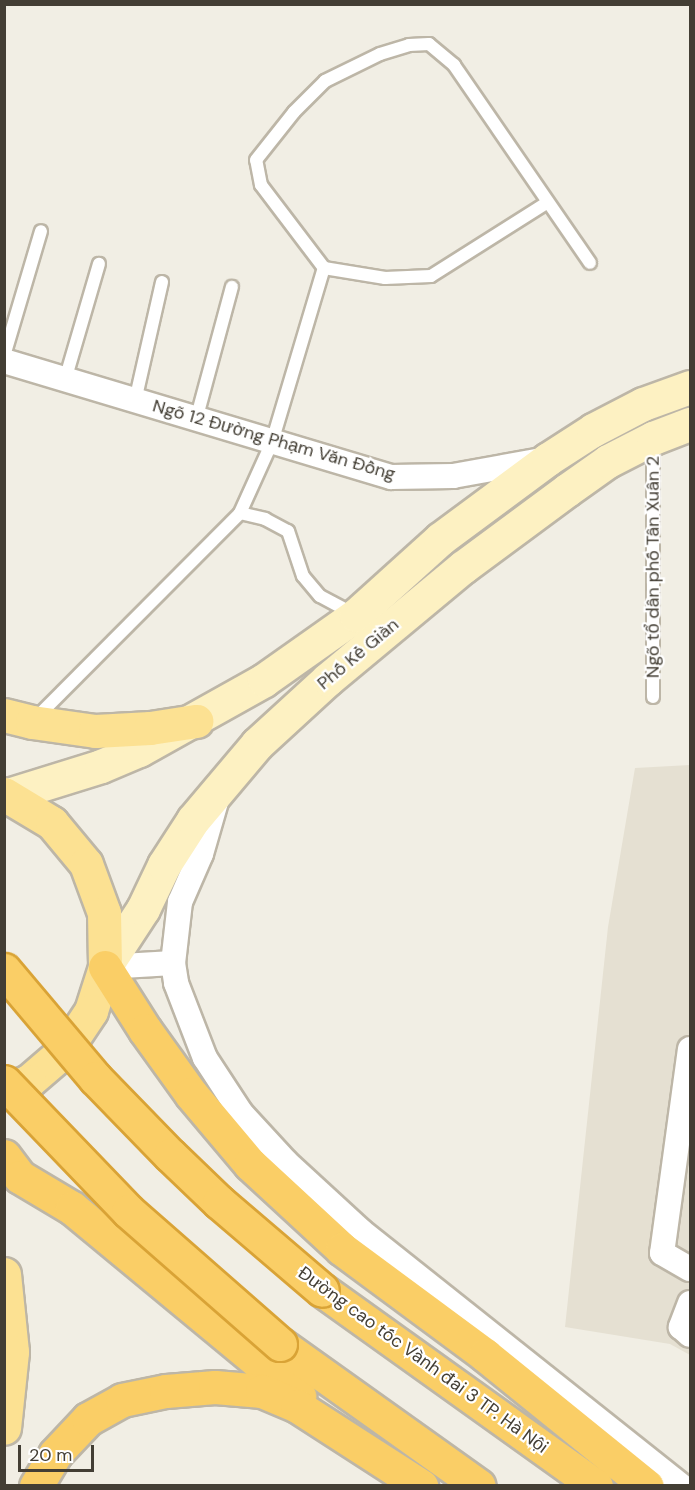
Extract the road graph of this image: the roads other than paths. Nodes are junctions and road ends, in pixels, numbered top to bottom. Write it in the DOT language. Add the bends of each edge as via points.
graph roads {
  1 [pos="548,202"];
  2 [pos="41,231"];
  3 [pos="590,263"];
  4 [pos="99,264"];
  5 [pos="324,268"];
  6 [pos="162,282"];
  7 [pos="232,287"];
  8 [pos="4,356"];
  9 [pos="4,362"];
  10 [pos="65,380"];
  11 [pos="690,387"];
  12 [pos="135,401"];
  13 [pos="196,420"];
  14 [pos="690,424"];
  15 [pos="653,438"];
  16 [pos="272,442"];
  17 [pos="548,459"];
  18 [pos="484,507"];
  19 [pos="240,513"];
  20 [pos="507,535"];
  21 [pos="356,615"];
  22 [pos="654,697"];
  23 [pos="18,719"];
  24 [pos="196,720"];
  25 [pos="221,784"];
  26 [pos="6,795"];
  27 [pos="173,963"];
  28 [pos="105,967"];
  29 [pos="4,970"];
  30 [pos="690,1049"];
  31 [pos="4,1082"];
  32 [pos="4,1091"];
  33 [pos="4,1156"];
  34 [pos="690,1269"];
  35 [pos="4,1274"];
  36 [pos="690,1303"];
  37 [pos="690,1335"];
  38 [pos="4,1428"];
  39 [pos="351,1439"];
  40 [pos="36,1485"];
  41 [pos="421,1485"];
  42 [pos="479,1485"];
  43 [pos="596,1485"];
  44 [pos="646,1485"];
  45 [pos="682,1485"];
  1 -- 3 [label="lane"];
  1 -- 5 [label="lane" via="431,276 385,278"];
  1 -- 5 [label="lane" via="454,65 429,44 409,45 380,54 325,81 294,111 256,160 261,185"];
  2 -- 8 [label="lane"];
  4 -- 10 [label="lane"];
  5 -- 16 [label="lane"];
  6 -- 12 [label="lane"];
  7 -- 13 [label="lane"];
  9 -- 10 [label="street, Ngõ 12 Đường Phạm Văn Đồng"];
  10 -- 12 [label="street, Ngõ 12 Đường Phạm Văn Đồng"];
  11 -- 17 [label="main road, Phố Kẻ Giàn" via="643,404"];
  12 -- 13 [label="street, Ngõ 12 Đường Phạm Văn Đồng"];
  13 -- 16 [label="street, Ngõ 12 Đường Phạm Văn Đồng"];
  14 -- 15 [label="main road, Phố Kẻ Giàn"];
  15 -- 20 [label="main road, Phố Kẻ Giàn" via="608,461"];
  15 -- 22 [label="lane, Ngõ tổ dân phố Tân Xuân 2"];
  16 -- 17 [label="street, Ngõ 12 Đường Phạm Văn Đồng" via="391,477 453,476"];
  16 -- 19 [label="lane"];
  17 -- 18 [label="main road, Phố Kẻ Giàn"];
  18 -- 20 [label="main road"];
  18 -- 21 [label="main road, Phố Kẻ Giàn" via="441,539"];
  19 -- 21 [label="lane" via="266,519 288,531 303,576 320,596"];
  19 -- 23 [label="lane"];
  20 -- 25 [label="main road, Phố Kẻ Giàn" via="328,679 257,744"];
  21 -- 24 [label="main road, Phố Kẻ Giàn" via="264,680"];
  23 -- 24 [label="main road" via="95,731"];
  24 -- 26 [label="main road, Phố Kẻ Giàn" via="101,766"];
  25 -- 27 [label="street" via="201,854 180,902"];
  25 -- 28 [label="main road, Phố Kẻ Giàn" via="164,865 143,909"];
  26 -- 28 [label="main road" via="52,823 86,864 104,913"];
  27 -- 28 [label="street"];
  27 -- 45 [label="street" via="176,984 205,1058 241,1113 286,1162 361,1231"];
  28 -- 32 [label="main road" via="91,1011 65,1050 29,1081"];
  28 -- 44 [label="highway" via="191,1094 250,1164 342,1249 485,1355"];
  29 -- 43 [label="highway, Đường cao tốc Vành đai 3 TP. Hà Nội, bridge" via="95,1078 219,1202 322,1290"];
  30 -- 34 [label="street" via="662,1253"];
  31 -- 42 [label="highway, bridge" via="128,1211 280,1344"];
  33 -- 39 [label="highway" via="20,1177 72,1208"];
  35 -- 38 [label="main road" via="12,1352"];
  36 -- 37 [label="street" via="681,1327"];
  39 -- 40 [label="highway" via="297,1406 262,1391 215,1387 166,1391 122,1400 88,1419 55,1454"];
  39 -- 41 [label="highway"];
}
